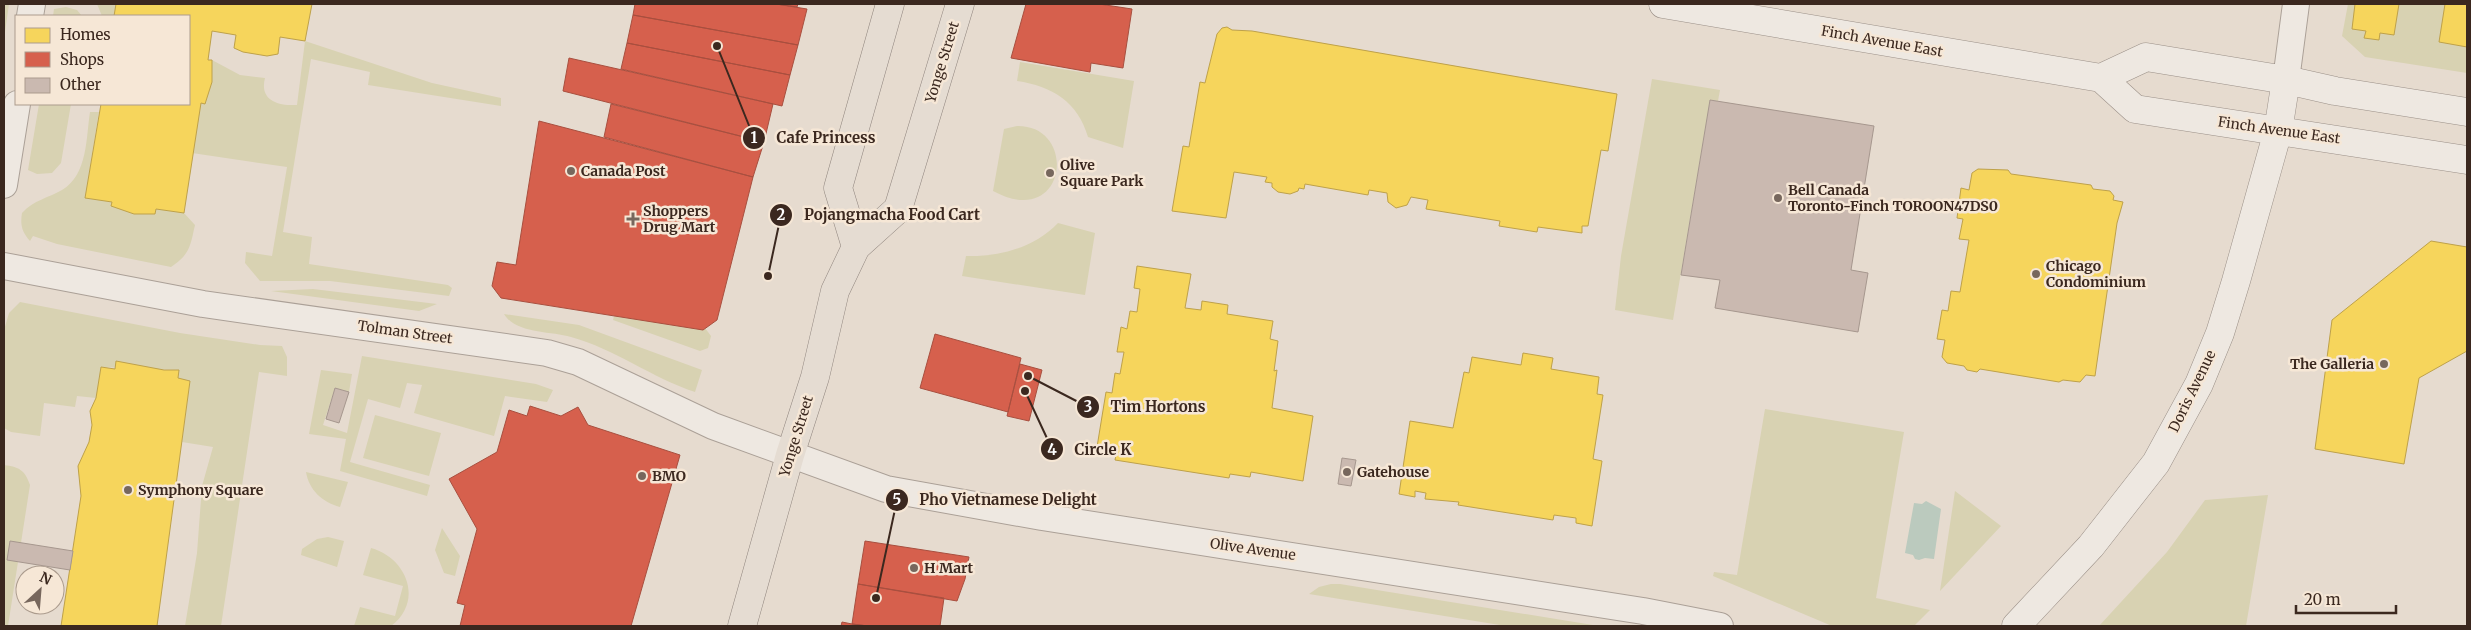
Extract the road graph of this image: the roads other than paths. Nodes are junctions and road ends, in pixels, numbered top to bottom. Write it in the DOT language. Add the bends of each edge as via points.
graph roads {
  1 [pos="890,4"];
  2 [pos="960,4"];
  3 [pos="1663,4"];
  4 [pos="2296,4"];
  5 [pos="2101,78"];
  6 [pos="2286,80"];
  7 [pos="16,105"];
  8 [pos="2467,112"];
  9 [pos="2278,131"];
  10 [pos="2467,160"];
  11 [pos="4,186"];
  12 [pos="856,247"];
  13 [pos="4,266"];
  14 [pos="790,455"];
  15 [pos="742,626"];
  16 [pos="1720,626"];
  17 [pos="2016,626"];
  1 -- 12 [label="main road" via="838,188"];
  2 -- 12 [label="main road, Yonge Street" via="898,209"];
  3 -- 5 [label="main road, Finch Avenue East"];
  4 -- 6 [label="street"];
  5 -- 6 [label="main road" via="2146,57"];
  5 -- 9 [label="main road, Finch Avenue East" via="2135,109"];
  6 -- 8 [label="main road" via="2335,92"];
  6 -- 9 [label="main road, Doris Avenue"];
  7 -- 11 [label="street"];
  9 -- 10 [label="main road, Finch Avenue East"];
  9 -- 17 [label="main road, Doris Avenue" via="2220,333 2199,384 2156,464 2091,546"];
  12 -- 14 [label="main road, Yonge Street" via="835,291 814,377"];
  13 -- 14 [label="street, Tolman Street" via="203,304 547,353 578,362 701,420"];
  14 -- 15 [label="main road, Yonge Street"];
  14 -- 16 [label="street, Olive Avenue" via="886,489"];
}
